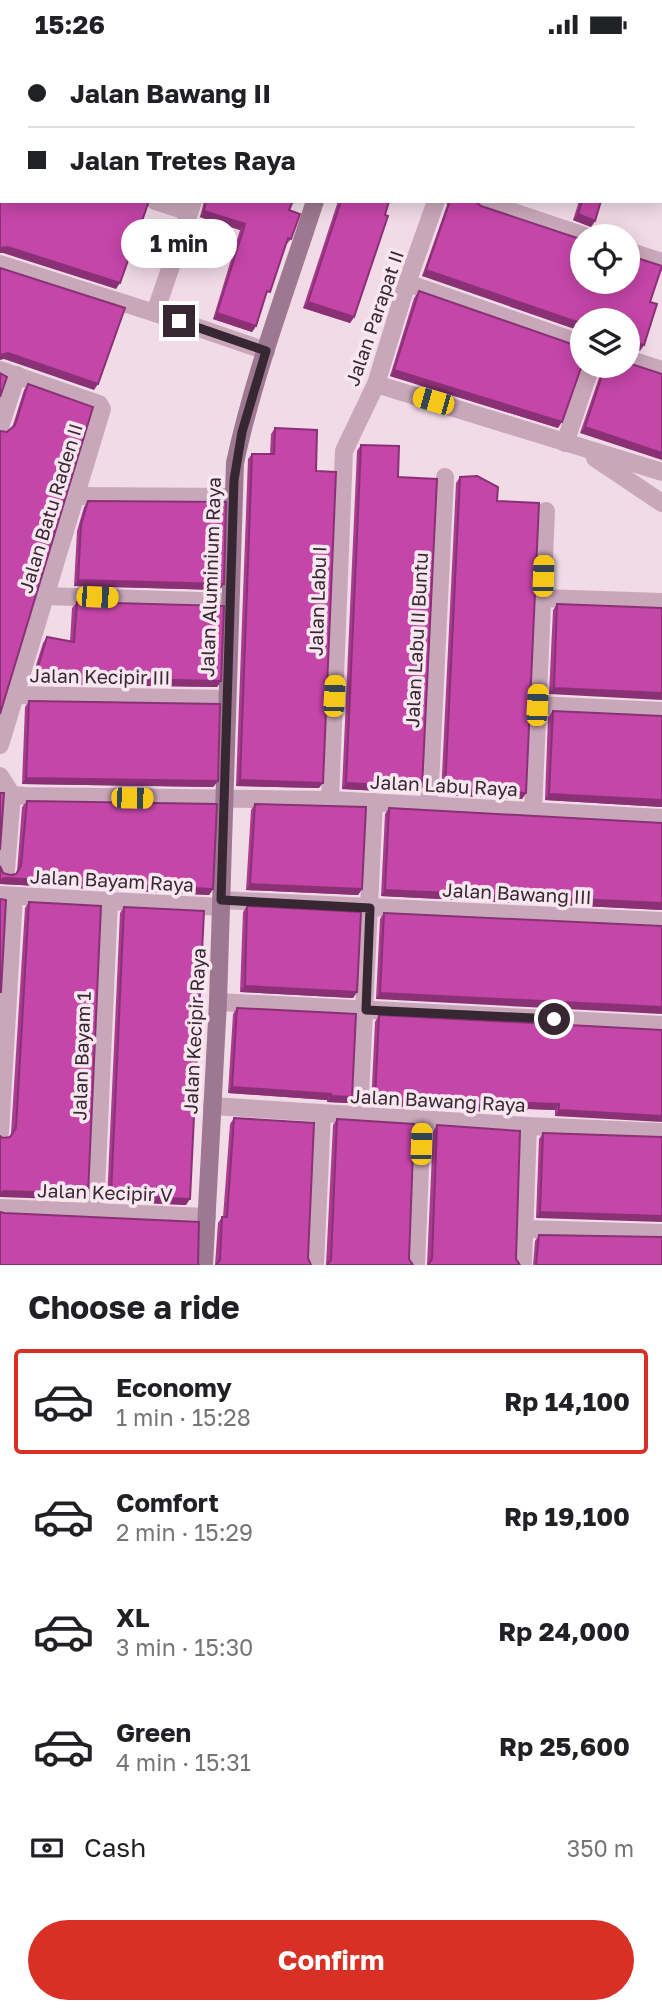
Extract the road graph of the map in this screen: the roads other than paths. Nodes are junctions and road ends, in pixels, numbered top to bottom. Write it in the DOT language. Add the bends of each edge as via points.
graph roads {
  1 [pos="167,203"];
  2 [pos="314,203"];
  3 [pos="435,203"];
  4 [pos="486,203"];
  5 [pos="191,207"];
  6 [pos="570,231"];
  7 [pos="640,255"];
  8 [pos="662,262"];
  9 [pos="0,264"];
  10 [pos="407,283"];
  11 [pos="155,313"];
  12 [pos="570,339"];
  13 [pos="266,351"];
  14 [pos="640,363"];
  15 [pos="662,370"];
  16 [pos="8,372"];
  17 [pos="588,378"];
  18 [pos="376,384"];
  19 [pos="0,427"];
  20 [pos="573,445"];
  21 [pos="347,447"];
  22 [pos="662,472"];
  23 [pos="445,477"];
  24 [pos="76,496"];
  25 [pos="233,497"];
  26 [pos="662,503"];
  27 [pos="545,511"];
  28 [pos="44,596"];
  29 [pos="542,598"];
  30 [pos="229,602"];
  31 [pos="662,602"];
  32 [pos="15,695"];
  33 [pos="226,699"];
  34 [pos="537,705"];
  35 [pos="662,711"];
  36 [pos="0,745"];
  37 [pos="0,776"];
  38 [pos="12,795"];
  39 [pos="224,799"];
  40 [pos="330,800"];
  41 [pos="374,803"];
  42 [pos="429,805"];
  43 [pos="533,811"];
  44 [pos="662,818"];
  45 [pos="6,870"];
  46 [pos="7,895"];
  47 [pos="108,901"];
  48 [pos="221,904"];
  49 [pos="370,908"];
  50 [pos="662,921"];
  51 [pos="218,1002"];
  52 [pos="3,1010"];
  53 [pos="366,1010"];
  54 [pos="662,1025"];
  55 [pos="212,1106"];
  56 [pos="322,1114"];
  57 [pos="359,1116"];
  58 [pos="422,1120"];
  59 [pos="528,1126"];
  60 [pos="662,1132"];
  61 [pos="0,1133"];
  62 [pos="0,1208"];
  63 [pos="95,1213"];
  64 [pos="207,1217"];
  65 [pos="526,1229"];
  66 [pos="662,1233"];
  67 [pos="204,1265"];
  68 [pos="316,1265"];
  69 [pos="416,1265"];
  70 [pos="523,1265"];
  1 -- 5 [label="street"];
  2 -- 13 [label="street, Jalan Aluminium Raya"];
  3 -- 10 [label="street, Jalan Parapat II"];
  4 -- 6 [label="street"];
  5 -- 11 [label="street"];
  7 -- 8 [label="street"];
  9 -- 11 [label="street"];
  10 -- 12 [label="street"];
  10 -- 18 [label="street, Jalan Parapat II"];
  11 -- 13 [label="street"];
  13 -- 25 [label="street, Jalan Aluminium Raya" via="242,432"];
  14 -- 15 [label="street"];
  16 -- 19 [label="street"];
  16 -- 24 [label="street, Jalan Batu Raden II" via="99,404 101,413"];
  17 -- 20 [label="street"];
  18 -- 20 [label="street"];
  18 -- 21 [label="street, Jalan Parapat II"];
  20 -- 22 [label="street"];
  20 -- 26 [label="street"];
  21 -- 40 [label="street, Jalan Labu I"];
  23 -- 42 [label="street, Jalan Labu II Buntu"];
  24 -- 25 [label="street"];
  24 -- 28 [label="street, Jalan Batu Raden II"];
  25 -- 30 [label="street, Jalan Aluminium Raya"];
  27 -- 29 [label="street"];
  28 -- 30 [label="street"];
  28 -- 32 [label="street, Jalan Batu Raden II"];
  29 -- 31 [label="street"];
  29 -- 34 [label="street"];
  30 -- 33 [label="street, Jalan Aluminium Raya"];
  32 -- 33 [label="street, Jalan Kecipir III"];
  32 -- 36 [label="street, Jalan Batu Raden II"];
  33 -- 39 [label="street, Jalan Aluminium Raya"];
  34 -- 35 [label="street"];
  34 -- 43 [label="street"];
  37 -- 38 [label="street"];
  38 -- 39 [label="street, Jalan Labu Raya"];
  38 -- 45 [label="street"];
  39 -- 40 [label="street, Jalan Labu Raya"];
  39 -- 48 [label="street, Jalan Kecipir Raya"];
  40 -- 41 [label="street, Jalan Labu Raya"];
  41 -- 42 [label="street, Jalan Labu Raya"];
  41 -- 49 [label="street"];
  42 -- 43 [label="street, Jalan Labu Raya"];
  43 -- 44 [label="street, Jalan Labu Raya"];
  46 -- 47 [label="street, Jalan Bayam Raya"];
  46 -- 52 [label="street"];
  47 -- 48 [label="street, Jalan Bayam Raya"];
  47 -- 63 [label="street, Jalan Bayam 1"];
  48 -- 49 [label="street, Jalan Bayam Raya"];
  48 -- 51 [label="street, Jalan Kecipir Raya"];
  49 -- 50 [label="street, Jalan Bawang III"];
  49 -- 53 [label="street"];
  51 -- 53 [label="street"];
  51 -- 55 [label="street, Jalan Kecipir Raya"];
  52 -- 61 [label="street"];
  53 -- 54 [label="street"];
  53 -- 57 [label="street"];
  55 -- 56 [label="street, Jalan Bawang Raya"];
  55 -- 64 [label="street, Jalan Kecipir Raya"];
  56 -- 57 [label="street, Jalan Bawang Raya"];
  56 -- 68 [label="street"];
  57 -- 58 [label="street, Jalan Bawang Raya"];
  58 -- 59 [label="street, Jalan Bawang Raya"];
  58 -- 69 [label="street"];
  59 -- 60 [label="street, Jalan Bawang Raya"];
  59 -- 65 [label="street"];
  62 -- 63 [label="street, Jalan Kecipir V"];
  63 -- 64 [label="street, Jalan Kecipir V"];
  64 -- 67 [label="street, Jalan Kecipir Raya"];
  65 -- 66 [label="street"];
  65 -- 70 [label="street"];
}
